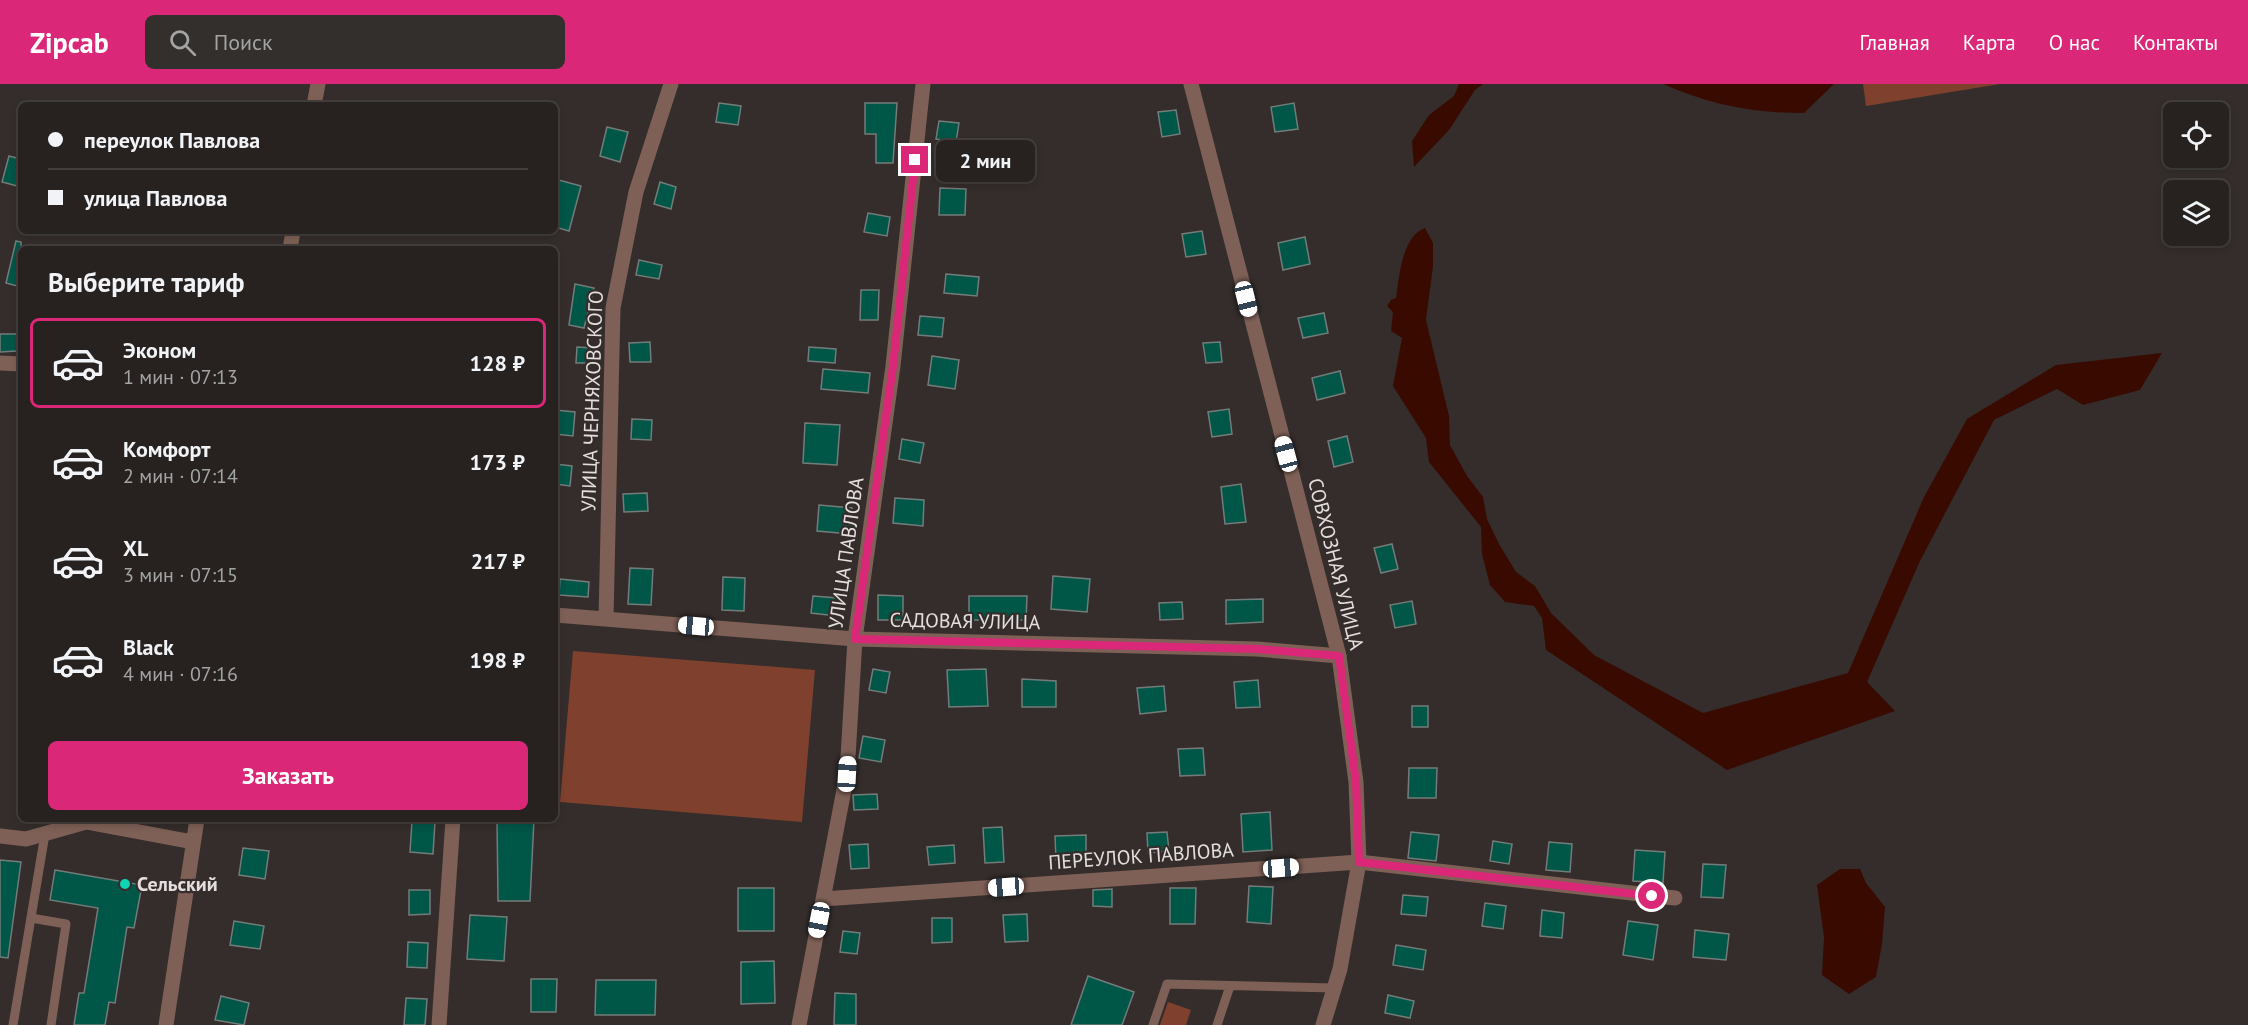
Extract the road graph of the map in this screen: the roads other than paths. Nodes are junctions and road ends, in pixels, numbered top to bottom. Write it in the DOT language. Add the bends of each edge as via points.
graph roads {
  1 [pos="318,84"];
  2 [pos="671,84"];
  3 [pos="923,84"];
  4 [pos="1191,84"];
  5 [pos="315,102"];
  6 [pos="0,363"];
  7 [pos="18,364"];
  8 [pos="558,615"];
  9 [pos="606,619"];
  10 [pos="855,639"];
  11 [pos="1339,656"];
  12 [pos="196,822"];
  13 [pos="453,822"];
  14 [pos="45,834"];
  15 [pos="0,836"];
  16 [pos="193,842"];
  17 [pos="1359,862"];
  18 [pos="1675,898"];
  19 [pos="823,899"];
  20 [pos="31,918"];
  21 [pos="1230,986"];
  22 [pos="1334,988"];
  23 [pos="13,1025"];
  24 [pos="51,1025"];
  25 [pos="166,1025"];
  26 [pos="439,1025"];
  27 [pos="799,1025"];
  28 [pos="1153,1025"];
  29 [pos="1217,1025"];
  30 [pos="1323,1025"];
  1 -- 5 [label="street"];
  2 -- 9 [label="street, УЛИЦА ЧЕРНЯХОВСКОГО" via="636,192 613,308"];
  3 -- 10 [label="street, УЛИЦА ПАВЛОВА" via="893,366"];
  4 -- 11 [label="street, СОВХОЗНАЯ УЛИЦА"];
  6 -- 7 [label="street"];
  8 -- 9 [label="street, САДОВАЯ УЛИЦА"];
  9 -- 10 [label="street, САДОВАЯ УЛИЦА"];
  10 -- 11 [label="street, САДОВАЯ УЛИЦА" via="1257,649"];
  10 -- 19 [label="street, УЛИЦА ПАВЛОВА" via="847,774"];
  11 -- 17 [label="street, СОВХОЗНАЯ УЛИЦА" via="1356,782"];
  12 -- 16 [label="street"];
  13 -- 26 [label="street"];
  14 -- 15 [label="street" via="26,839"];
  14 -- 16 [label="street" via="86,822"];
  14 -- 20 [label="lane"];
  16 -- 25 [label="street"];
  17 -- 18 [label="street, ПЕРЕУЛОК ПАВЛОВА"];
  17 -- 19 [label="street, ПЕРЕУЛОК ПАВЛОВА"];
  17 -- 22 [label="street, СОВХОЗНАЯ УЛИЦА"];
  19 -- 27 [label="street, УЛИЦА ПАВЛОВА"];
  20 -- 23 [label="lane"];
  20 -- 24 [label="lane" via="66,924"];
  21 -- 22 [label="lane"];
  21 -- 28 [label="lane" via="1167,984"];
  21 -- 29 [label="lane"];
  22 -- 30 [label="street, СОВХОЗНАЯ УЛИЦА"];
}
